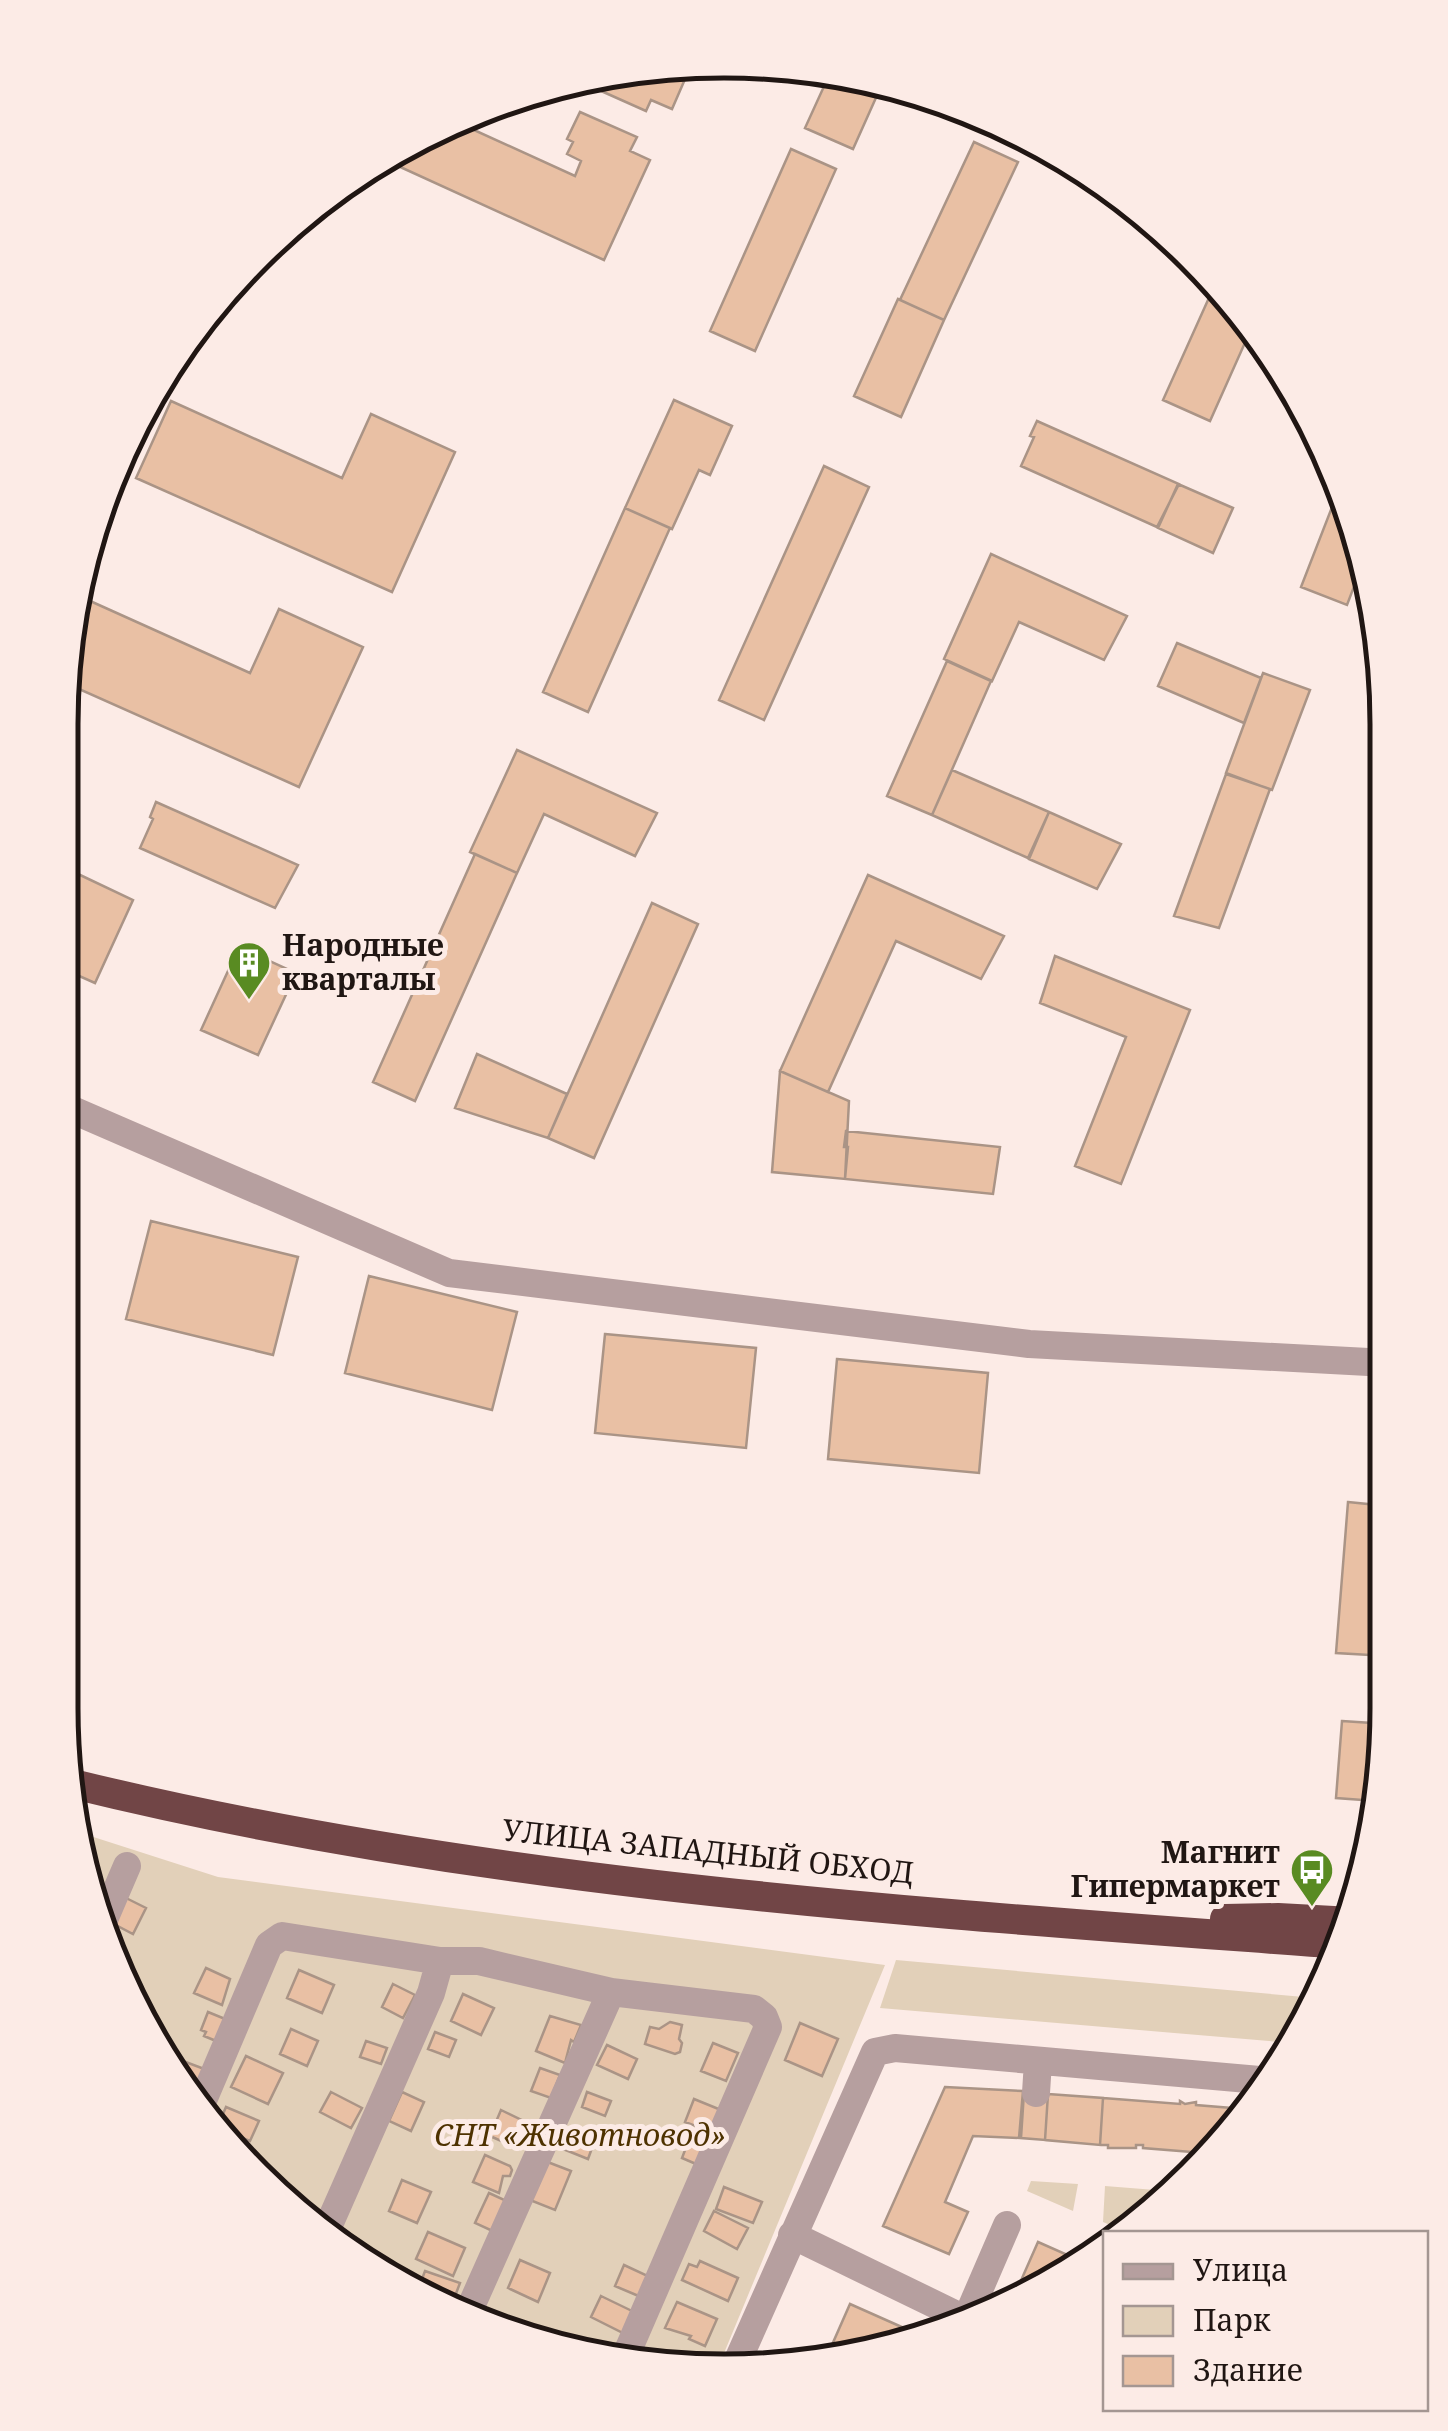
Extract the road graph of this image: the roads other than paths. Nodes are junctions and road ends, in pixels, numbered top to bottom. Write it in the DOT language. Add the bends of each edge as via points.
graph roads {
  1 [pos="78,1112"];
  2 [pos="1370,1362"];
  3 [pos="83,1786"];
  4 [pos="86,1806"];
  5 [pos="127,1866"];
  6 [pos="110,1907"];
  7 [pos="1334,1921"];
  8 [pos="1143,1930"];
  9 [pos="1325,1943"];
  10 [pos="1319,1959"];
  11 [pos="440,1961"];
  12 [pos="611,1992"];
  13 [pos="1038,2060"];
  14 [pos="1252,2079"];
  15 [pos="1036,2093"];
  16 [pos="206,2094"];
  17 [pos="331,2221"];
  18 [pos="1007,2225"];
  19 [pos="792,2235"];
  20 [pos="473,2302"];
  21 [pos="973,2303"];
  22 [pos="950,2312"];
  23 [pos="630,2346"];
  24 [pos="741,2353"];
  1 -- 2 [label="street" via="449,1273 1029,1344"];
  3 -- 8 [label="highway, УЛИЦА ЗАПАДНЫЙ ОБХОД" via="394,1851 689,1889"];
  4 -- 10 [label="highway, УЛИЦА ЗАПАДНЫЙ ОБХОД" via="432,1869 948,1929"];
  5 -- 6 [label="street"];
  7 -- 8 [label="highway" via="1252,1917"];
  8 -- 9 [label="highway, УЛИЦА ЗАПАДНЫЙ ОБХОД"];
  11 -- 12 [label="street" via="479,1961"];
  11 -- 16 [label="street" via="282,1936 268,1945"];
  11 -- 17 [label="street"];
  12 -- 20 [label="street"];
  12 -- 23 [label="street" via="754,2009 768,2027"];
  13 -- 14 [label="street"];
  13 -- 15 [label="street"];
  13 -- 19 [label="street" via="895,2048 874,2052"];
  18 -- 21 [label="street"];
  19 -- 22 [label="street"];
  19 -- 24 [label="street"];
}
